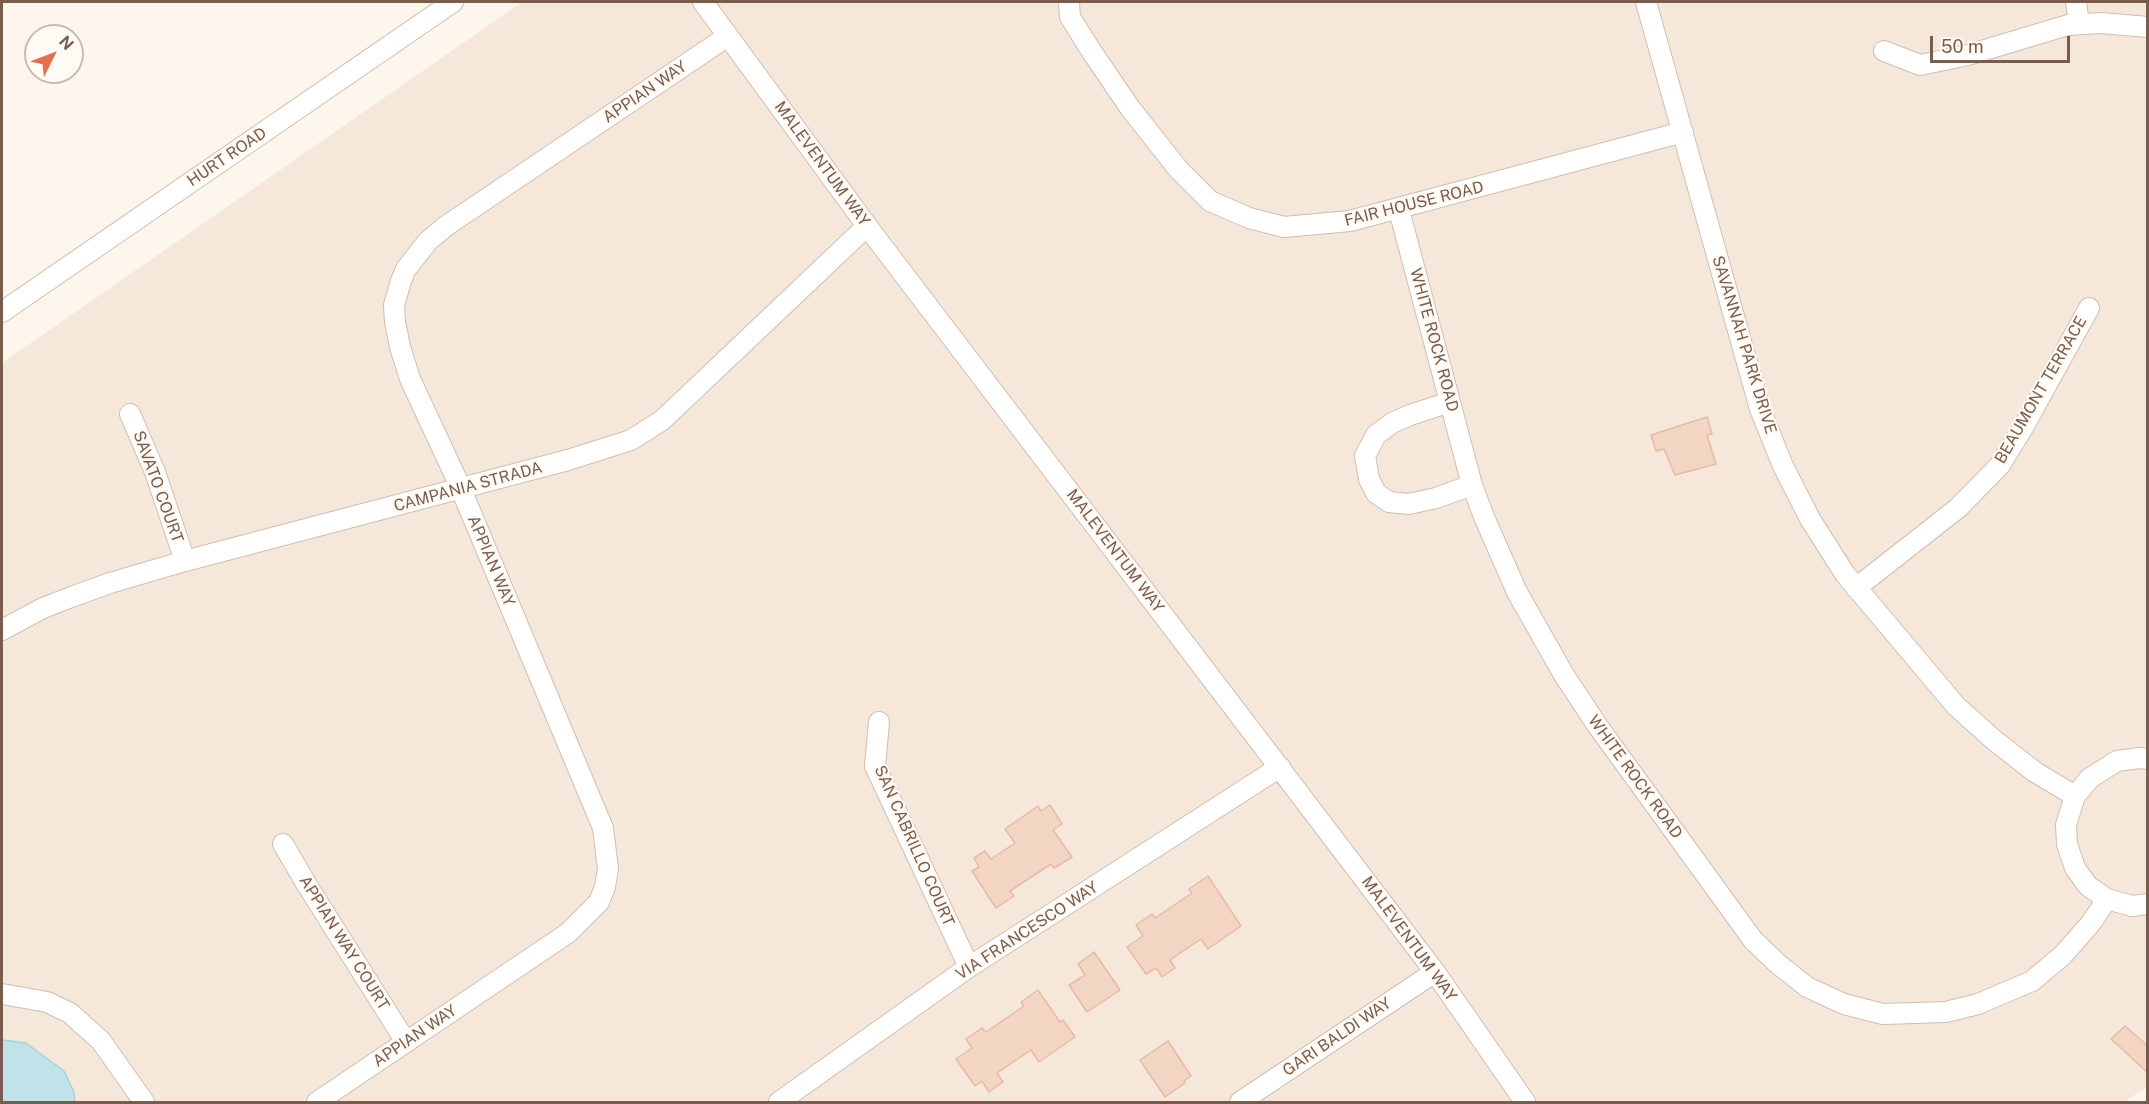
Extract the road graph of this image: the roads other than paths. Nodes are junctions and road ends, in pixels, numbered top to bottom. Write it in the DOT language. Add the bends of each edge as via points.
graph roads {
  1 [pos="453,2"];
  2 [pos="703,2"];
  3 [pos="1069,2"];
  4 [pos="1646,2"];
  5 [pos="2076,2"];
  6 [pos="2079,24"];
  7 [pos="2148,27"];
  8 [pos="728,36"];
  9 [pos="1884,51"];
  10 [pos="1683,132"];
  11 [pos="1399,210"];
  12 [pos="867,226"];
  13 [pos="2089,308"];
  14 [pos="2,312"];
  15 [pos="1450,402"];
  16 [pos="130,414"];
  17 [pos="1472,485"];
  18 [pos="460,489"];
  19 [pos="184,561"];
  20 [pos="1856,588"];
  21 [pos="2,630"];
  22 [pos="879,722"];
  23 [pos="2148,759"];
  24 [pos="1280,767"];
  25 [pos="2075,797"];
  26 [pos="284,844"];
  27 [pos="2107,899"];
  28 [pos="2148,904"];
  29 [pos="969,967"];
  30 [pos="1435,972"];
  31 [pos="2,994"];
  32 [pos="406,1042"];
  33 [pos="144,1102"];
  34 [pos="317,1102"];
  35 [pos="779,1102"];
  36 [pos="1240,1102"];
  37 [pos="1525,1102"];
  1 -- 14 [label="street, HURT ROAD"];
  2 -- 8 [label="street, MALEVENTUM WAY"];
  3 -- 11 [label="street, FAIR HOUSE ROAD" via="1070,17 1130,108 1179,170 1210,201 1249,218 1284,227 1350,221"];
  4 -- 10 [label="street, SAVANNAH PARK DRIVE"];
  5 -- 6 [label="street"];
  6 -- 7 [label="street"];
  6 -- 9 [label="street" via="1920,65"];
  8 -- 12 [label="street, MALEVENTUM WAY"];
  8 -- 18 [label="street, APPIAN WAY" via="446,226 406,269 394,305 400,347 410,379"];
  10 -- 11 [label="street, FAIR HOUSE ROAD"];
  10 -- 20 [label="street, SAVANNAH PARK DRIVE" via="1760,409 1810,519"];
  11 -- 15 [label="street, WHITE ROCK ROAD"];
  12 -- 18 [label="street, CAMPANIA STRADA" via="646,431 616,446"];
  12 -- 24 [label="street, MALEVENTUM WAY"];
  13 -- 20 [label="street, BEAUMONT TERRACE" via="2000,465 1958,508"];
  15 -- 17 [label="street, WHITE ROCK ROAD"];
  15 -- 17 [label="street" via="1392,423 1376,435 1365,456 1369,479 1376,493 1389,502 1408,504"];
  16 -- 19 [label="street, SAVATO COURT" via="155,472"];
  17 -- 27 [label="street, WHITE ROCK ROAD" via="1517,592 1597,725 1754,940 1807,987 1844,1004 1883,1014 1946,1012 1978,1004 2032,981 2063,955"];
  18 -- 19 [label="street, CAMPANIA STRADA"];
  18 -- 32 [label="street, APPIAN WAY" via="603,828 608,869 599,902 568,933"];
  19 -- 21 [label="street, CAMPANIA STRADA" via="74,596"];
  20 -- 25 [label="street, SAVANNAH PARK DRIVE" via="1956,706 1994,740"];
  22 -- 29 [label="street, SAN CABRILLO COURT" via="875,765"];
  23 -- 25 [label="street" via="2117,762 2090,778"];
  24 -- 29 [label="street, VIA FRANCESCO WAY"];
  24 -- 30 [label="street, MALEVENTUM WAY"];
  25 -- 27 [label="street" via="2066,825 2067,844 2075,868 2088,886"];
  26 -- 32 [label="street, APPIAN WAY COURT"];
  27 -- 28 [label="street" via="2132,906"];
  29 -- 35 [label="street, VIA FRANCESCO WAY"];
  30 -- 36 [label="street, GARI BALDI WAY"];
  30 -- 37 [label="street, MALEVENTUM WAY"];
  31 -- 33 [label="street" via="47,1002 70,1013 102,1041"];
  32 -- 34 [label="street, APPIAN WAY"];
}
